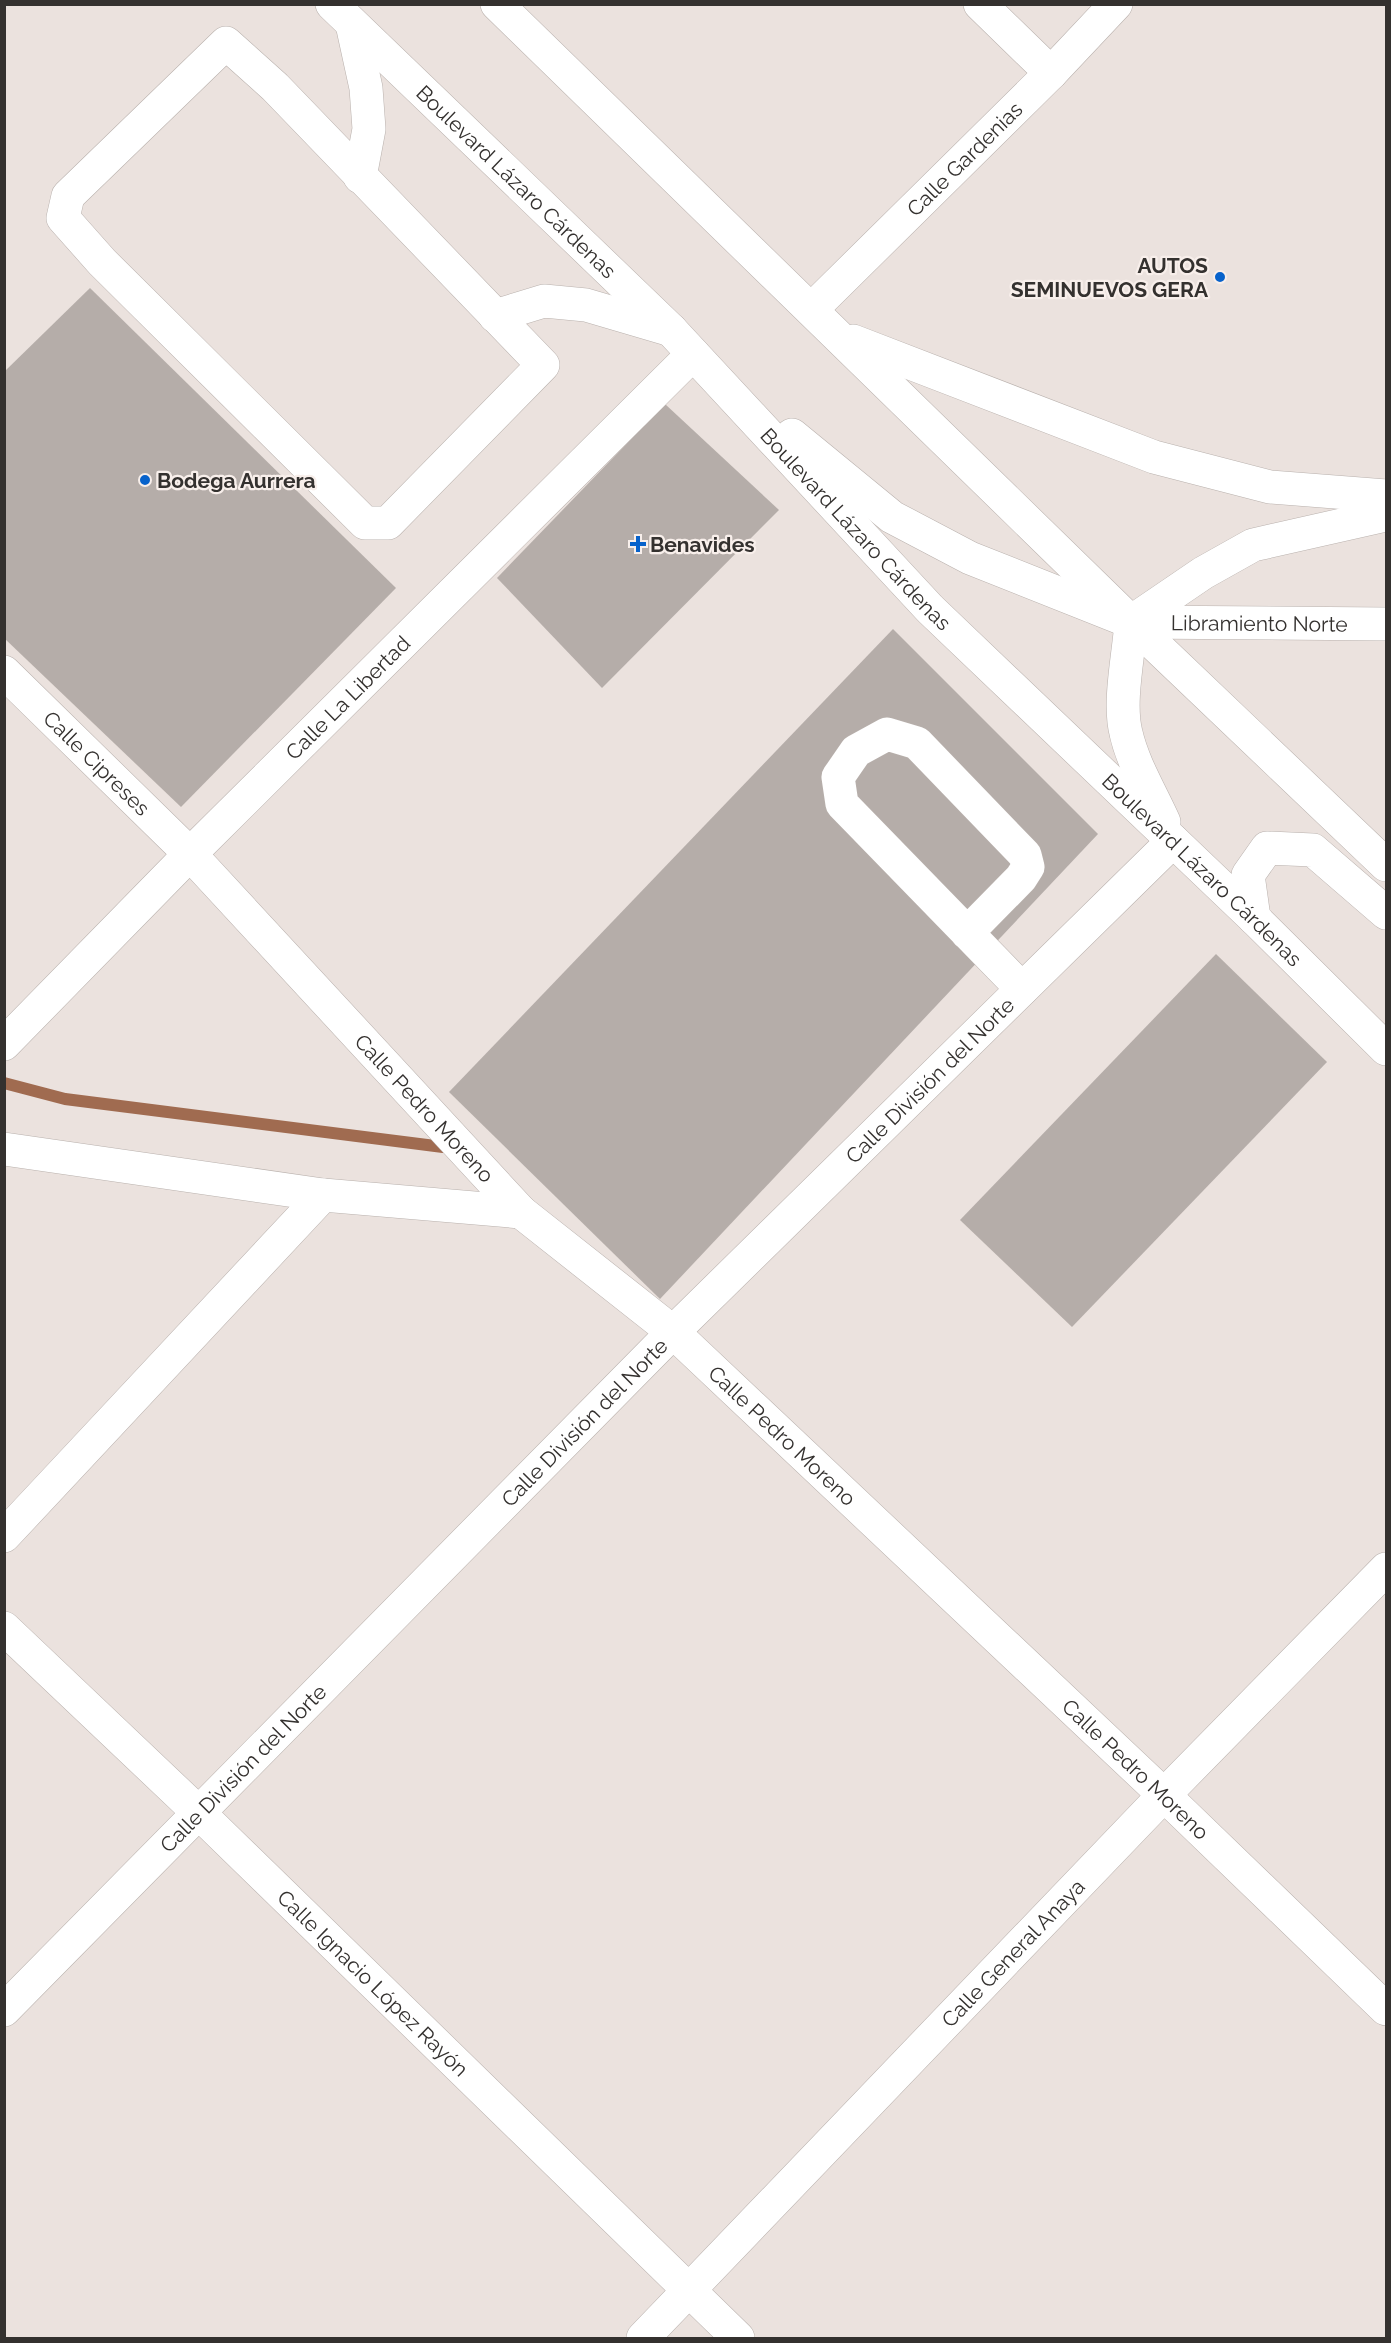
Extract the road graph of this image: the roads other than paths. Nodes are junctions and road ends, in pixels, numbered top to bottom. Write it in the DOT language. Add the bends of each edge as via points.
graph roads {
  1 [pos="497,4"];
  2 [pos="981,4"];
  3 [pos="1116,4"];
  4 [pos="342,14"];
  5 [pos="1051,74"];
  6 [pos="360,177"];
  7 [pos="812,309"];
  8 [pos="495,316"];
  9 [pos="671,330"];
  10 [pos="840,336"];
  11 [pos="695,357"];
  12 [pos="1386,496"];
  13 [pos="1386,515"];
  14 [pos="1131,622"];
  15 [pos="1386,624"];
  16 [pos="4,672"];
  17 [pos="1173,841"];
  18 [pos="190,854"];
  19 [pos="1386,865"];
  20 [pos="1386,913"];
  21 [pos="1254,918"];
  22 [pos="968,933"];
  23 [pos="1022,989"];
  24 [pos="6,1043"];
  25 [pos="1386,1049"];
  26 [pos="4,1149"];
  27 [pos="323,1195"];
  28 [pos="521,1212"];
  29 [pos="673,1332"];
  30 [pos="4,1536"];
  31 [pos="1386,1569"];
  32 [pos="4,1628"];
  33 [pos="1164,1795"];
  34 [pos="199,1813"];
  35 [pos="1386,2009"];
  36 [pos="4,2010"];
  37 [pos="689,2291"];
  38 [pos="643,2338"];
  39 [pos="738,2338"];
  1 -- 7 [label="street"];
  2 -- 5 [label="street"];
  3 -- 5 [label="street, Calle Gardenias"];
  4 -- 6 [label="street" via="366,88 369,129"];
  4 -- 9 [label="street, Boulevard Lázaro Cárdenas"];
  5 -- 7 [label="street, Calle Gardenias"];
  6 -- 8 [label="street"];
  6 -- 8 [label="street" via="275,87 226,43 68,196 63,218 102,262 365,523 388,523 543,365"];
  7 -- 10 [label="street"];
  8 -- 9 [label="street" via="544,301 586,305"];
  9 -- 11 [label="street, Boulevard Lázaro Cárdenas"];
  10 -- 12 [label="street" via="1154,457 1270,487"];
  10 -- 14 [label="street"];
  11 -- 14 [label="street" via="892,517 970,558"];
  11 -- 17 [label="street, Boulevard Lázaro Cárdenas" via="930,609"];
  11 -- 18 [label="street, Calle La Libertad"];
  13 -- 14 [label="street" via="1253,545 1203,573"];
  14 -- 15 [label="street, Libramiento Norte"];
  14 -- 17 [label="street" via="1125,731"];
  14 -- 19 [label="street"];
  16 -- 18 [label="street, Calle Cipreses"];
  17 -- 21 [label="street, Boulevard Lázaro Cárdenas"];
  17 -- 23 [label="street, Calle División del Norte"];
  18 -- 24 [label="street, Calle La Libertad"];
  18 -- 28 [label="street, Calle Pedro Moreno"];
  20 -- 21 [label="street" via="1313,850 1267,848 1248,875"];
  21 -- 25 [label="street, Boulevard Lázaro Cárdenas"];
  22 -- 22 [label="street" via="1021,878 1028,867 1025,855 917,743 887,734 856,751 838,777 842,804"];
  22 -- 23 [label="street"];
  23 -- 29 [label="street, Calle División del Norte"];
  26 -- 27 [label="street"];
  27 -- 28 [label="street"];
  27 -- 30 [label="street"];
  28 -- 29 [label="street, Calle Pedro Moreno"];
  29 -- 33 [label="street, Calle Pedro Moreno"];
  29 -- 34 [label="street, Calle División del Norte"];
  31 -- 33 [label="street, Calle General Anaya"];
  32 -- 34 [label="street, Calle Ignacio López Rayón"];
  33 -- 35 [label="street, Calle Pedro Moreno"];
  33 -- 37 [label="street, Calle General Anaya"];
  34 -- 36 [label="street, Calle División del Norte"];
  34 -- 37 [label="street, Calle Ignacio López Rayón"];
  37 -- 38 [label="street, Calle General Anaya"];
  37 -- 39 [label="street, Calle Ignacio López Rayón"];
}
